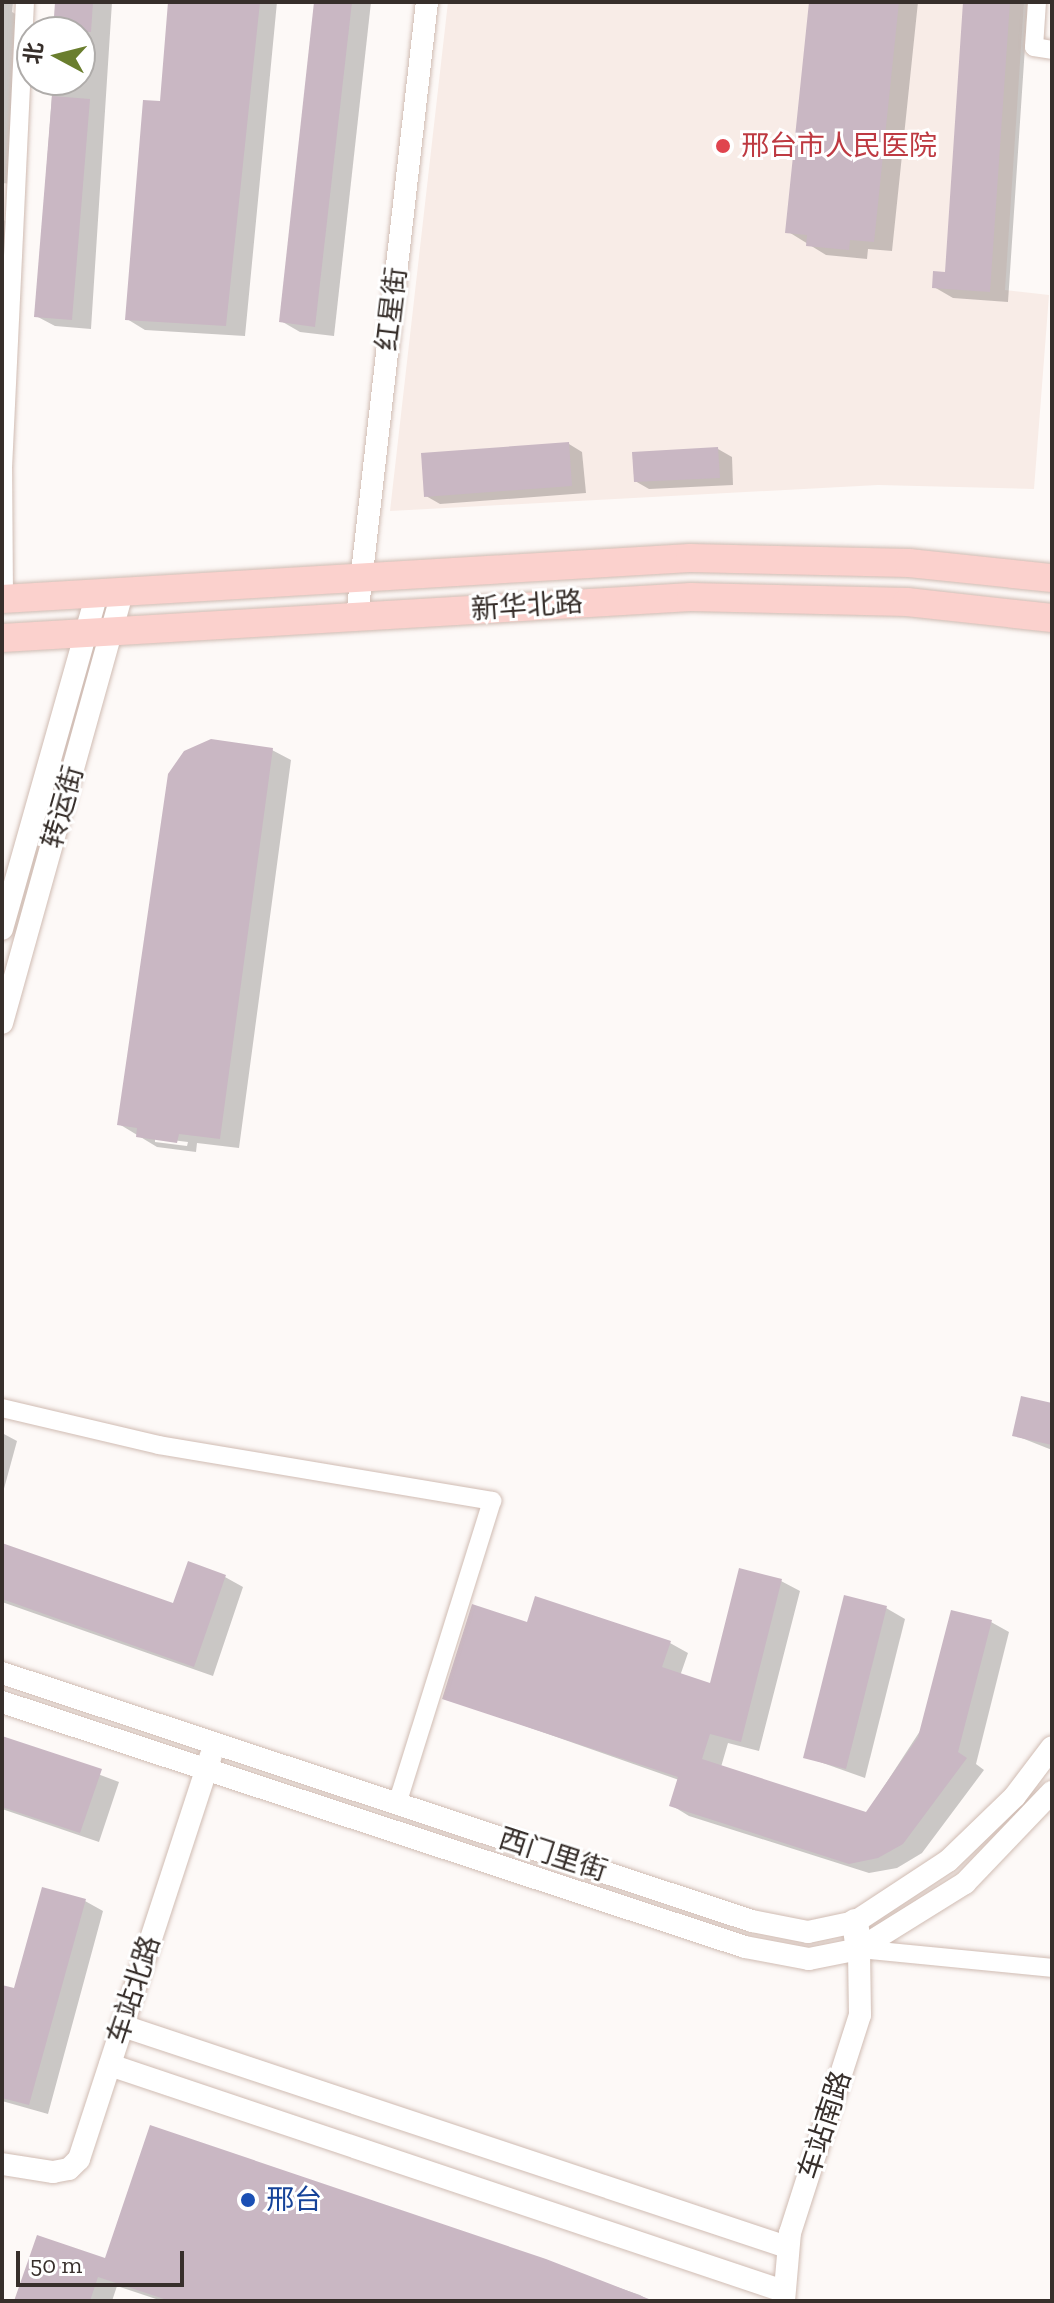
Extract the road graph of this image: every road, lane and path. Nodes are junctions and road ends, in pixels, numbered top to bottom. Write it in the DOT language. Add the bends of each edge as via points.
graph roads {
  1 [pos="25,2"];
  2 [pos="427,2"];
  3 [pos="1037,2"];
  4 [pos="1043,48"];
  5 [pos="362,577"];
  6 [pos="1052,578"];
  7 [pos="110,592"];
  8 [pos="3,599"];
  9 [pos="357,617"];
  10 [pos="1052,618"];
  11 [pos="98,633"];
  12 [pos="2,638"];
  13 [pos="2,929"];
  14 [pos="2,1023"];
  15 [pos="2,1408"];
  16 [pos="2,1673"];
  17 [pos="2,1702"];
  18 [pos="215,1743"];
  19 [pos="1052,1747"];
  20 [pos="206,1770"];
  21 [pos="1052,1792"];
  22 [pos="397,1804"];
  23 [pos="855,1922"];
  24 [pos="859,1949"];
  25 [pos="1052,1968"];
  26 [pos="123,2026"];
  27 [pos="110,2065"];
  28 [pos="2,2164"];
  29 [pos="787,2247"];
  30 [pos="784,2296"];
  1 -- 8 [label="street" via="3,468"];
  2 -- 5 [label="street, 红星街"];
  3 -- 4 [label="street"];
  5 -- 6 [label="main road, 新华北路" via="743,558 909,563"];
  5 -- 7 [label="main road, 新华北路"];
  5 -- 9 [label="street, 红星街"];
  7 -- 8 [label="main road, 新华北路"];
  7 -- 11 [label="street, 转运街"];
  9 -- 10 [label="main road, 新华北路" via="743,597 922,603"];
  9 -- 11 [label="main road, 新华北路"];
  11 -- 12 [label="main road, 新华北路"];
  11 -- 13 [label="street, 转运街"];
  11 -- 14 [label="street, 转运街"];
  15 -- 22 [label="street" via="159,1445 492,1501"];
  16 -- 18 [label="street, 西门里街"];
  17 -- 20 [label="street"];
  18 -- 20 [label="street, 车站北路"];
  18 -- 22 [label="street, 西门里街"];
  19 -- 23 [label="street, 西门里街" via="1015,1796 948,1861"];
  20 -- 24 [label="street" via="745,1947 809,1959"];
  20 -- 26 [label="street, 车站北路"];
  21 -- 24 [label="street" via="965,1883"];
  22 -- 23 [label="street, 西门里街" via="752,1921 808,1932"];
  23 -- 24 [label="main road"];
  24 -- 25 [label="street"];
  24 -- 29 [label="street, 车站南路" via="860,2015"];
  26 -- 27 [label="street, 车站北路"];
  26 -- 29 [label="street"];
  27 -- 28 [label="street, 车站北路" via="79,2159 69,2169 53,2172"];
  27 -- 30 [label="street"];
  29 -- 30 [label="street, 车站南路"];
}
